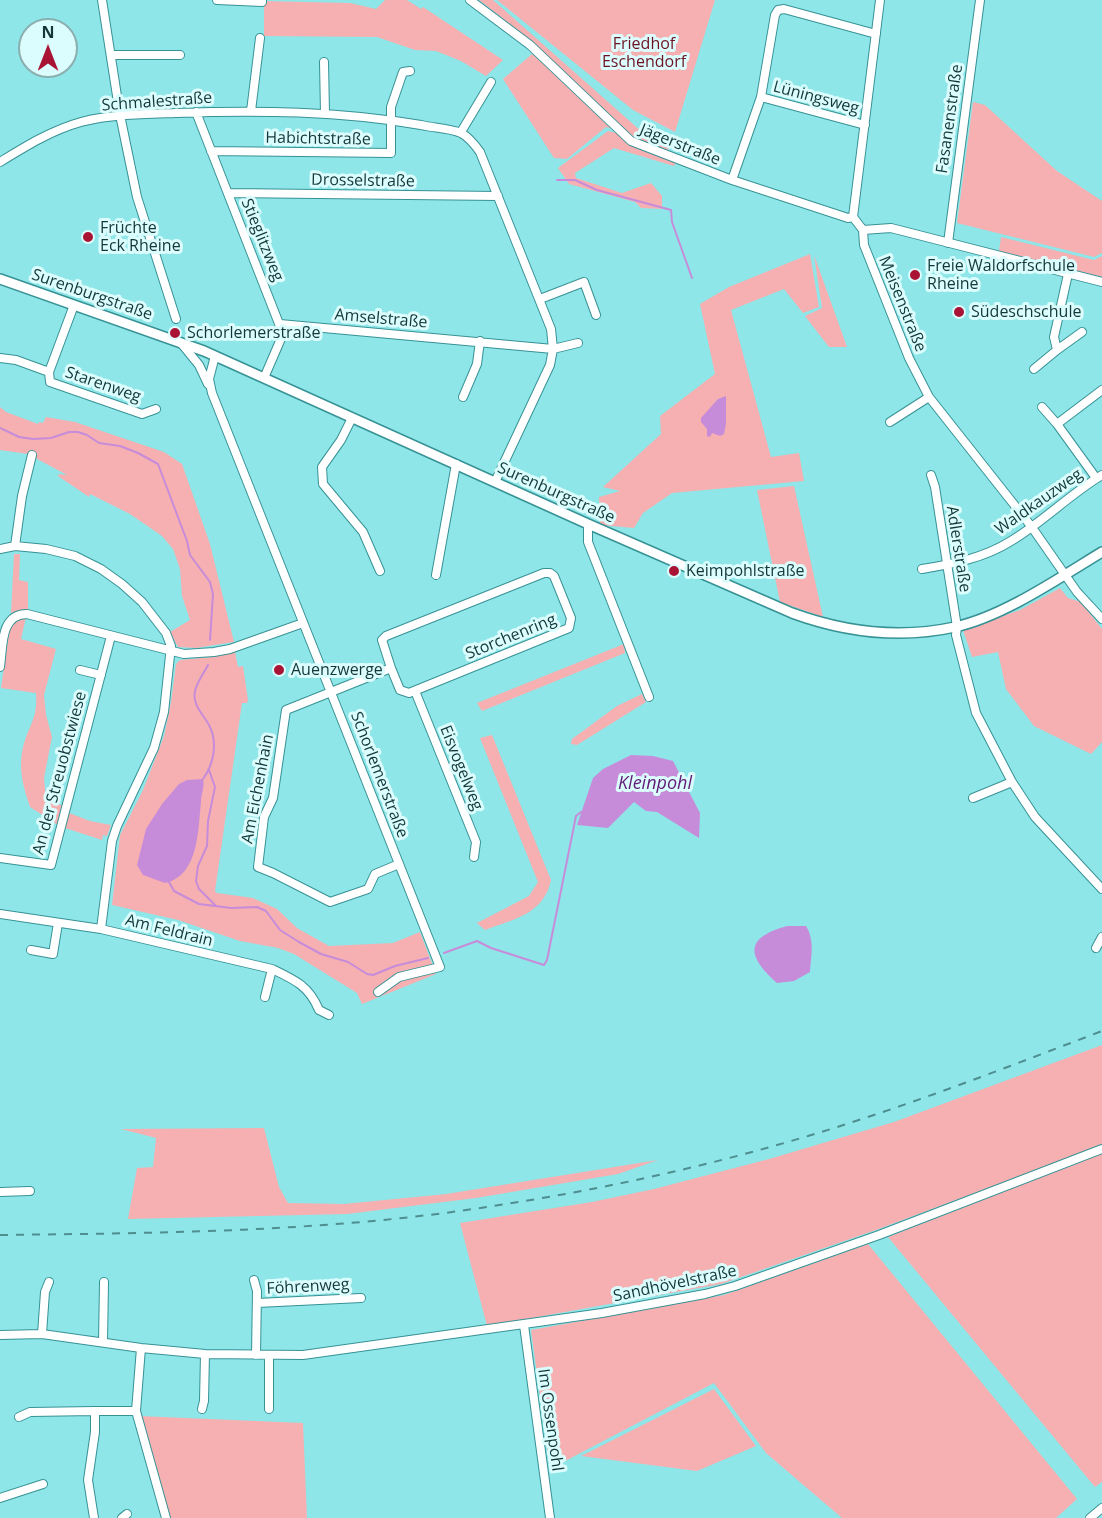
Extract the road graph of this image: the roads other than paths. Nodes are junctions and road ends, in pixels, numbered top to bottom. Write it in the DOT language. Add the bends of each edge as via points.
graph roads {
  1 [pos="102,0"];
  2 [pos="217,0"];
  3 [pos="262,0"];
  4 [pos="470,0"];
  5 [pos="880,0"];
  6 [pos="980,0"];
  7 [pos="876,34"];
  8 [pos="260,38"];
  9 [pos="111,55"];
  10 [pos="180,55"];
  11 [pos="324,62"];
  12 [pos="410,71"];
  13 [pos="491,82"];
  14 [pos="761,97"];
  15 [pos="251,111"];
  16 [pos="196,112"];
  17 [pos="325,114"];
  18 [pos="120,115"];
  19 [pos="390,120"];
  20 [pos="865,124"];
  21 [pos="461,132"];
  22 [pos="211,151"];
  23 [pos="0,162"];
  24 [pos="732,180"];
  25 [pos="229,193"];
  26 [pos="498,196"];
  27 [pos="853,217"];
  28 [pos="863,230"];
  29 [pos="948,243"];
  30 [pos="1068,274"];
  31 [pos="0,279"];
  32 [pos="1102,282"];
  33 [pos="540,299"];
  34 [pos="74,305"];
  35 [pos="596,315"];
  36 [pos="176,319"];
  37 [pos="280,324"];
  38 [pos="1082,333"];
  39 [pos="480,341"];
  40 [pos="181,343"];
  41 [pos="578,343"];
  42 [pos="553,349"];
  43 [pos="1057,350"];
  44 [pos="215,356"];
  45 [pos="0,358"];
  46 [pos="1034,369"];
  47 [pos="49,372"];
  48 [pos="264,378"];
  49 [pos="1102,390"];
  50 [pos="212,393"];
  51 [pos="463,397"];
  52 [pos="929,397"];
  53 [pos="1042,407"];
  54 [pos="156,409"];
  55 [pos="352,418"];
  56 [pos="890,422"];
  57 [pos="1057,424"];
  58 [pos="32,455"];
  59 [pos="456,464"];
  60 [pos="931,475"];
  61 [pos="1099,477"];
  62 [pos="495,482"];
  63 [pos="588,524"];
  64 [pos="1031,526"];
  65 [pos="15,546"];
  66 [pos="0,549"];
  67 [pos="1102,552"];
  68 [pos="947,565"];
  69 [pos="922,569"];
  70 [pos="380,571"];
  71 [pos="1066,574"];
  72 [pos="436,575"];
  73 [pos="1102,619"];
  74 [pos="303,623"];
  75 [pos="957,627"];
  76 [pos="111,636"];
  77 [pos="172,652"];
  78 [pos="0,667"];
  79 [pos="391,668"];
  80 [pos="80,670"];
  81 [pos="101,675"];
  82 [pos="415,691"];
  83 [pos="332,692"];
  84 [pos="649,698"];
  85 [pos="1012,782"];
  86 [pos="972,798"];
  87 [pos="474,857"];
  88 [pos="0,858"];
  89 [pos="399,864"];
  90 [pos="1102,889"];
  91 [pos="0,914"];
  92 [pos="58,923"];
  93 [pos="102,928"];
  94 [pos="1102,937"];
  95 [pos="1096,948"];
  96 [pos="32,950"];
  97 [pos="272,969"];
  98 [pos="378,992"];
  99 [pos="265,997"];
  100 [pos="329,1015"];
  101 [pos="1102,1149"];
  102 [pos="30,1191"];
  103 [pos="0,1192"];
  104 [pos="255,1280"];
  105 [pos="49,1282"];
  106 [pos="104,1282"];
  107 [pos="361,1298"];
  108 [pos="257,1303"];
  109 [pos="524,1325"];
  110 [pos="42,1334"];
  111 [pos="0,1335"];
  112 [pos="103,1342"];
  113 [pos="141,1348"];
  114 [pos="206,1354"];
  115 [pos="256,1355"];
  116 [pos="269,1355"];
  117 [pos="202,1409"];
  118 [pos="269,1409"];
  119 [pos="95,1411"];
  120 [pos="136,1411"];
  121 [pos="19,1417"];
  122 [pos="43,1484"];
  123 [pos="0,1498"];
  124 [pos="1102,1509"];
  125 [pos="94,1518"];
  126 [pos="166,1518"];
  127 [pos="550,1518"];
  128 [pos="1090,1518"];
  1 -- 9 [label="street"];
  2 -- 3 [label="street"];
  4 -- 24 [label="street, Jägerstraße" via="530,45 631,141"];
  5 -- 7 [label="street"];
  6 -- 29 [label="street, Fasanenstraße"];
  7 -- 14 [label="street" via="778,10"];
  7 -- 20 [label="street"];
  8 -- 15 [label="street"];
  9 -- 10 [label="street"];
  9 -- 18 [label="street"];
  11 -- 17 [label="street"];
  12 -- 19 [label="street" via="403,72"];
  13 -- 21 [label="street"];
  14 -- 20 [label="street, Lüningsweg"];
  14 -- 24 [label="street"];
  15 -- 16 [label="street, Schmalestraße"];
  15 -- 17 [label="street, Schmalestraße"];
  16 -- 18 [label="street, Schmalestraße"];
  16 -- 22 [label="street, Stieglitzweg"];
  17 -- 19 [label="street, Schmalestraße"];
  18 -- 23 [label="street, Schmalestraße" via="61,130"];
  18 -- 36 [label="street" via="136,198"];
  19 -- 21 [label="street, Schmalestraße"];
  19 -- 22 [label="street, Habichtstraße" via="391,153"];
  20 -- 27 [label="street"];
  21 -- 26 [label="street" via="480,152"];
  22 -- 25 [label="street, Stieglitzweg"];
  24 -- 27 [label="street, Jägerstraße"];
  25 -- 26 [label="street, Drosselstraße"];
  25 -- 37 [label="street, Stieglitzweg"];
  26 -- 33 [label="street"];
  27 -- 28 [label="street, Meisenstraße"];
  28 -- 29 [label="street" via="891,228"];
  28 -- 52 [label="street, Meisenstraße" via="864,245 909,358"];
  29 -- 30 [label="street"];
  30 -- 32 [label="street"];
  30 -- 43 [label="street" via="1054,336"];
  31 -- 34 [label="street, Surenburgstraße"];
  33 -- 35 [label="street" via="584,282"];
  33 -- 42 [label="street" via="551,329"];
  34 -- 40 [label="street, Surenburgstraße"];
  34 -- 47 [label="street, Starenweg"];
  37 -- 39 [label="street, Amselstraße"];
  37 -- 48 [label="street, Stieglitzweg" via="284,334"];
  38 -- 43 [label="street"];
  39 -- 42 [label="street, Amselstraße"];
  39 -- 51 [label="street" via="477,364"];
  40 -- 44 [label="street, Surenburgstraße"];
  40 -- 50 [label="street, Schorlemerstraße" via="199,365"];
  41 -- 42 [label="street, Amselstraße"];
  42 -- 62 [label="street"];
  43 -- 46 [label="street"];
  44 -- 48 [label="street, Surenburgstraße"];
  44 -- 50 [label="street, Schorlemerstraße" via="209,379"];
  45 -- 47 [label="street, Starenweg"];
  47 -- 54 [label="street, Starenweg" via="50,382 142,414"];
  48 -- 55 [label="street, Surenburgstraße"];
  49 -- 57 [label="street"];
  50 -- 74 [label="street, Schorlemerstraße"];
  52 -- 56 [label="street"];
  52 -- 64 [label="street, Meisenstraße"];
  53 -- 57 [label="street"];
  55 -- 59 [label="street, Surenburgstraße"];
  55 -- 70 [label="street" via="322,467 323,484 363,532"];
  57 -- 61 [label="street"];
  58 -- 65 [label="street"];
  59 -- 62 [label="street, Surenburgstraße"];
  59 -- 72 [label="street"];
  60 -- 68 [label="street, Adlerstraße"];
  61 -- 64 [label="street, Waldkauzweg"];
  62 -- 63 [label="street, Surenburgstraße"];
  63 -- 75 [label="street, Surenburgstraße" via="813,621 880,633"];
  63 -- 84 [label="street" via="588,542"];
  64 -- 68 [label="street, Waldkauzweg" via="1011,542"];
  64 -- 71 [label="street, Meisenstraße"];
  65 -- 66 [label="street"];
  65 -- 77 [label="street" via="75,556 108,574 142,602 166,633"];
  67 -- 71 [label="street, Surenburgstraße"];
  68 -- 69 [label="street, Waldkauzweg"];
  68 -- 75 [label="street, Adlerstraße"];
  71 -- 73 [label="street, Meisenstraße"];
  71 -- 75 [label="street, Surenburgstraße" via="1012,604"];
  74 -- 77 [label="street" via="230,649"];
  74 -- 83 [label="street, Schorlemerstraße"];
  75 -- 85 [label="street, Adlerstraße" via="976,713"];
  76 -- 77 [label="street"];
  76 -- 78 [label="street" via="20,614 9,620 5,629"];
  76 -- 81 [label="street, An der Streuobstwiese"];
  77 -- 93 [label="street" via="164,712 154,748 112,842"];
  79 -- 82 [label="street, Storchenring" via="400,690"];
  79 -- 82 [label="street, Storchenring" via="382,645 386,636 544,573 554,576 571,618 569,628"];
  79 -- 83 [label="street"];
  80 -- 81 [label="street, An der Streuobstwiese"];
  81 -- 88 [label="street, An der Streuobstwiese" via="51,865"];
  82 -- 87 [label="street, Eisvogelweg" via="476,842"];
  83 -- 89 [label="street, Schorlemerstraße"];
  83 -- 89 [label="street, Am Eichenhain" via="286,710 258,867 330,902 368,889 375,874"];
  85 -- 86 [label="street"];
  85 -- 90 [label="street, Adlerstraße" via="1035,817"];
  89 -- 98 [label="street, Schorlemerstraße" via="440,967 399,977"];
  91 -- 92 [label="street, Am Feldrain"];
  92 -- 93 [label="street, Am Feldrain"];
  92 -- 96 [label="street" via="53,954"];
  93 -- 97 [label="street, Am Feldrain"];
  94 -- 95 [label="street"];
  97 -- 99 [label="street"];
  97 -- 100 [label="street, Am Feldrain" via="295,980 313,995 319,1010"];
  101 -- 109 [label="street, Sandhövelstraße" via="735,1286"];
  102 -- 103 [label="street"];
  104 -- 108 [label="street, Föhrenweg"];
  105 -- 110 [label="street"];
  106 -- 112 [label="street"];
  107 -- 108 [label="street, Föhrenweg"];
  108 -- 115 [label="street, Föhrenweg"];
  109 -- 116 [label="street, Sandhövelstraße" via="303,1355"];
  109 -- 127 [label="street, Im Ossenpohl"];
  110 -- 111 [label="street, Sandhövelstraße"];
  110 -- 112 [label="street, Sandhövelstraße"];
  112 -- 113 [label="street, Sandhövelstraße"];
  113 -- 114 [label="street, Sandhövelstraße"];
  113 -- 120 [label="street"];
  114 -- 115 [label="street, Sandhövelstraße"];
  114 -- 117 [label="street"];
  115 -- 116 [label="street, Sandhövelstraße"];
  116 -- 118 [label="street"];
  119 -- 120 [label="street"];
  119 -- 121 [label="street" via="30,1412"];
  119 -- 125 [label="street" via="88,1480"];
  120 -- 126 [label="street"];
  122 -- 123 [label="street"];
  124 -- 128 [label="street"];
}
